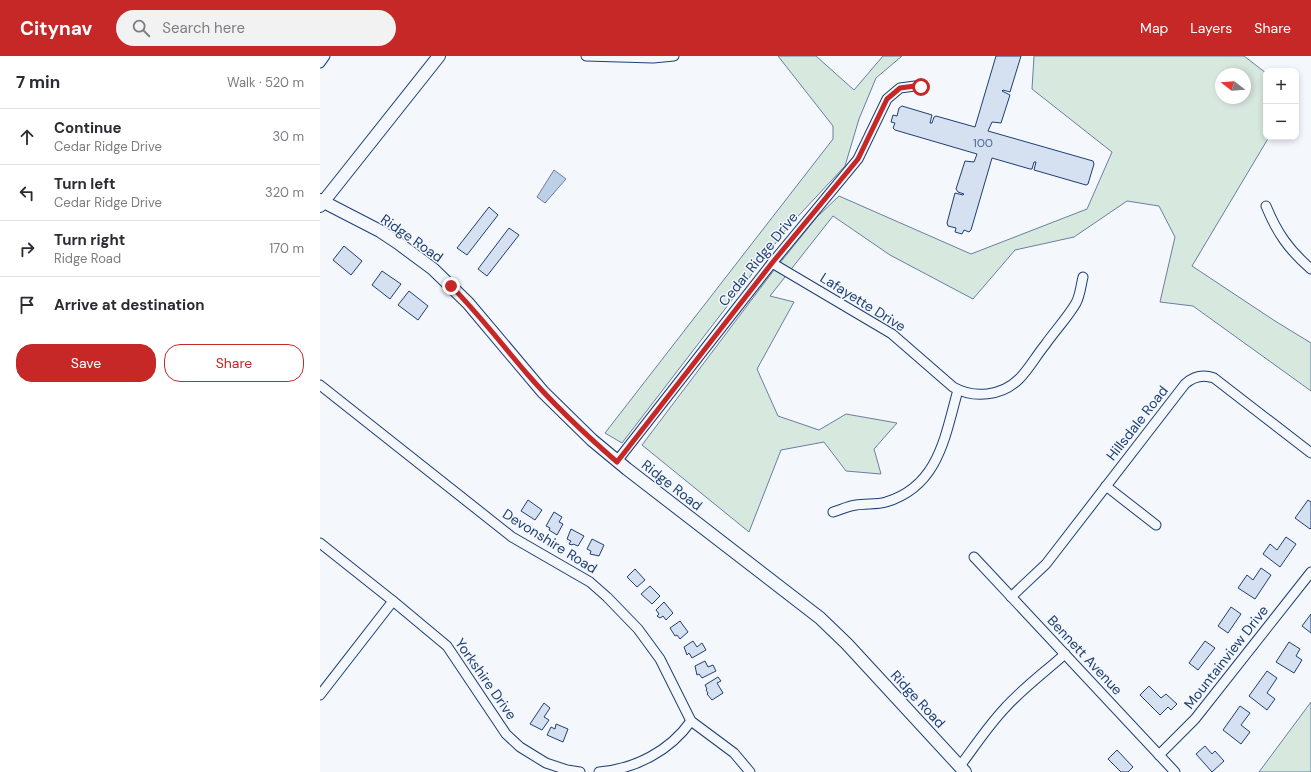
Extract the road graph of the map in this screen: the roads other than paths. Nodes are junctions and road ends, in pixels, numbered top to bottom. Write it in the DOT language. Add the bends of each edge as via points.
graph roads {
  1 [pos="325,56"];
  2 [pos="439,56"];
  3 [pos="586,56"];
  4 [pos="674,56"];
  5 [pos="320,63"];
  6 [pos="921,87"];
  7 [pos="321,203"];
  8 [pos="1266,206"];
  9 [pos="772,263"];
  10 [pos="1311,269"];
  11 [pos="1083,277"];
  12 [pos="320,385"];
  13 [pos="958,390"];
  14 [pos="1311,453"];
  15 [pos="617,462"];
  16 [pos="1106,486"];
  17 [pos="833,512"];
  18 [pos="1156,525"];
  19 [pos="320,543"];
  20 [pos="974,557"];
  21 [pos="1311,572"];
  22 [pos="1011,597"];
  23 [pos="393,601"];
  24 [pos="1064,654"];
  25 [pos="320,695"];
  26 [pos="691,721"];
  27 [pos="1159,755"];
  28 [pos="963,769"];
  29 [pos="580,772"];
  30 [pos="599,772"];
  31 [pos="750,772"];
  32 [pos="1175,772"];
  1 -- 5 [label="street"];
  2 -- 7 [label="main road"];
  3 -- 4 [label="street"];
  6 -- 9 [label="street, Cedar Ridge Drive" via="900,88 887,99 858,159"];
  7 -- 15 [label="main road, Ridge Road" via="380,231 433,269 468,303 543,392"];
  8 -- 10 [label="street" via="1286,244"];
  9 -- 13 [label="street, Lafayette Drive" via="892,334"];
  9 -- 15 [label="street, Cedar Ridge Drive"];
  11 -- 13 [label="street, Lafayette Drive" via="1076,302 1019,379 1006,388 990,393 975,394"];
  12 -- 26 [label="street, Devonshire Road" via="512,537 590,582 607,596 638,629 660,658"];
  13 -- 17 [label="street" via="940,452 931,470 918,485 902,496 884,503 856,505"];
  14 -- 16 [label="street, Hillsdale Road" via="1214,378 1201,376 1185,384"];
  15 -- 28 [label="main road, Ridge Road" via="820,618"];
  16 -- 18 [label="street"];
  16 -- 22 [label="street, Hillsdale Road" via="1046,564"];
  19 -- 23 [label="street, Yorkshire Drive"];
  20 -- 22 [label="street, Bennett Avenue"];
  21 -- 27 [label="street, Mountainview Drive" via="1195,719"];
  22 -- 24 [label="street, Bennett Avenue"];
  23 -- 25 [label="street"];
  23 -- 29 [label="street, Yorkshire Drive" via="447,646 506,734 516,744 546,763"];
  24 -- 27 [label="street, Bennett Avenue"];
  24 -- 28 [label="street" via="1005,708 982,736"];
  26 -- 30 [label="street" via="677,738 650,757 626,767"];
  26 -- 31 [label="street" via="734,753"];
  27 -- 32 [label="street, Bennett Avenue"];
}
